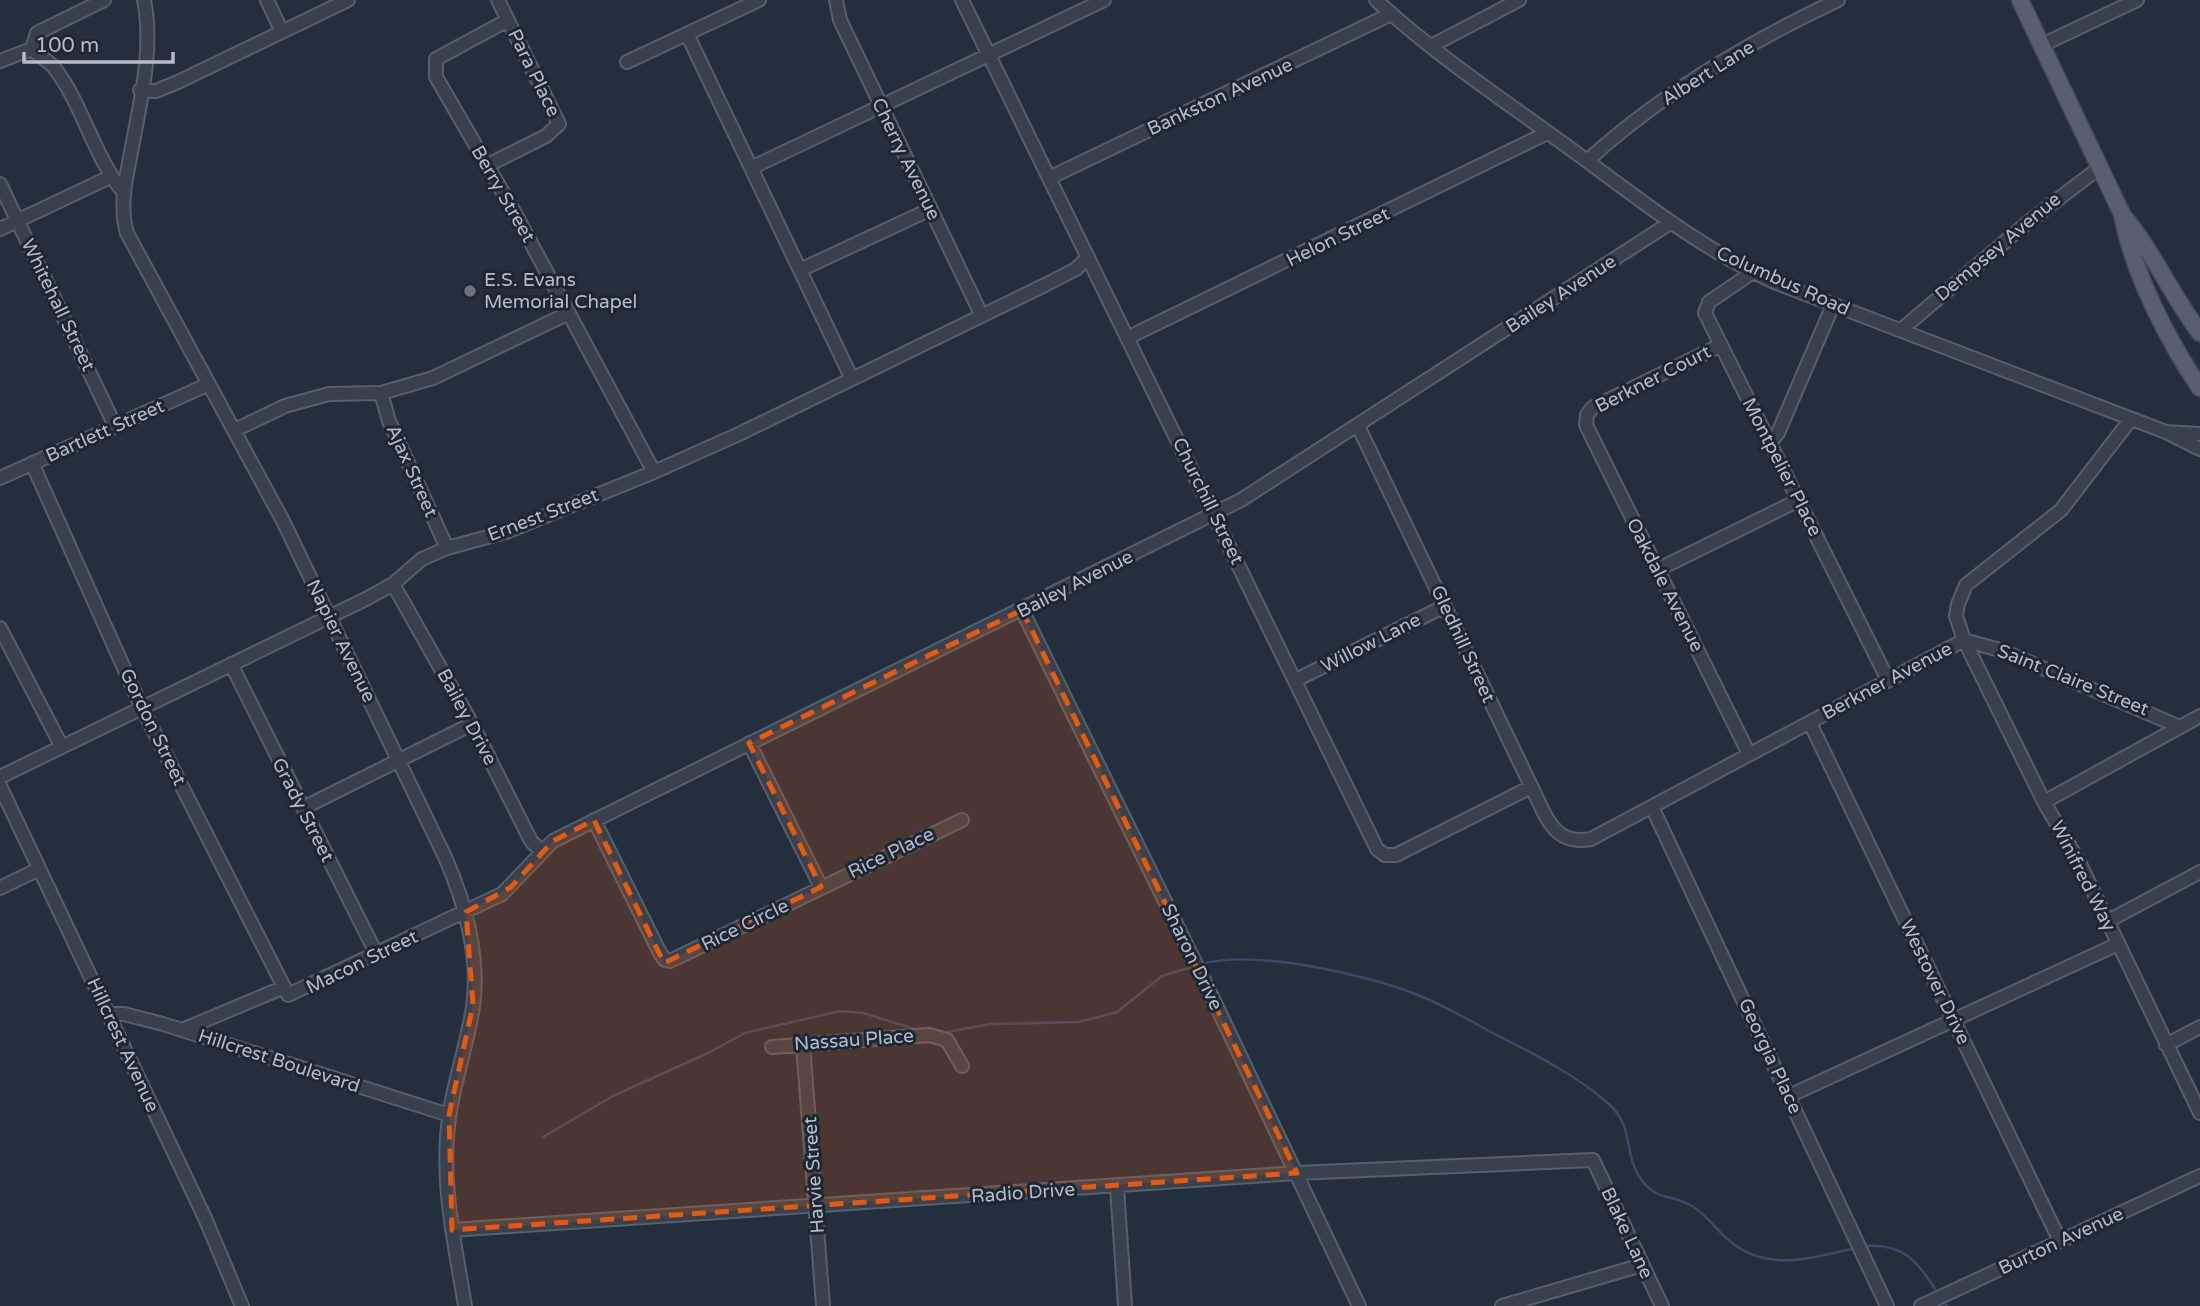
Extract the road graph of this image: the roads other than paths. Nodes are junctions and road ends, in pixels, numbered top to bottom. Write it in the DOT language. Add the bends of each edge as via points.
graph roads {
  1 [pos="104,0"];
  2 [pos="144,0"];
  3 [pos="267,0"];
  4 [pos="348,0"];
  5 [pos="498,0"];
  6 [pos="759,0"];
  7 [pos="836,0"];
  8 [pos="962,0"];
  9 [pos="1104,0"];
  10 [pos="1376,0"];
  11 [pos="1518,0"];
  12 [pos="1838,0"];
  13 [pos="2020,0"];
  14 [pos="2137,0"];
  15 [pos="1391,14"];
  16 [pos="508,20"];
  17 [pos="282,32"];
  18 [pos="687,34"];
  19 [pos="2042,45"];
  20 [pos="1431,47"];
  21 [pos="32,49"];
  22 [pos="988,56"];
  23 [pos="0,61"];
  24 [pos="627,62"];
  25 [pos="140,90"];
  26 [pos="881,107"];
  27 [pos="1547,133"];
  28 [pos="1587,161"];
  29 [pos="486,166"];
  30 [pos="751,168"];
  31 [pos="2099,168"];
  32 [pos="110,177"];
  33 [pos="1048,178"];
  34 [pos="0,184"];
  35 [pos="124,193"];
  36 [pos="930,209"];
  37 [pos="2123,216"];
  38 [pos="17,220"];
  39 [pos="1670,223"];
  40 [pos="0,229"];
  41 [pos="1088,257"];
  42 [pos="800,270"];
  43 [pos="1753,272"];
  44 [pos="1833,305"];
  45 [pos="569,313"];
  46 [pos="982,316"];
  47 [pos="1901,330"];
  48 [pos="2200,333"];
  49 [pos="1127,338"];
  50 [pos="1721,345"];
  51 [pos="852,379"];
  52 [pos="209,384"];
  53 [pos="2200,388"];
  54 [pos="381,393"];
  55 [pos="1587,415"];
  56 [pos="2131,419"];
  57 [pos="116,426"];
  58 [pos="1358,426"];
  59 [pos="235,430"];
  60 [pos="2166,432"];
  61 [pos="2200,433"];
  62 [pos="1770,443"];
  63 [pos="2200,449"];
  64 [pos="32,463"];
  65 [pos="654,472"];
  66 [pos="0,478"];
  67 [pos="1799,500"];
  68 [pos="1214,513"];
  69 [pos="447,548"];
  70 [pos="1657,570"];
  71 [pos="393,584"];
  72 [pos="1445,606"];
  73 [pos="1022,610"];
  74 [pos="328,616"];
  75 [pos="0,628"];
  76 [pos="1964,640"];
  77 [pos="230,664"];
  78 [pos="1296,680"];
  79 [pos="1888,680"];
  80 [pos="141,706"];
  81 [pos="2200,716"];
  82 [pos="472,723"];
  83 [pos="1810,723"];
  84 [pos="2180,727"];
  85 [pos="749,743"];
  86 [pos="62,747"];
  87 [pos="1749,754"];
  88 [pos="399,761"];
  89 [pos="0,777"];
  90 [pos="0,786"];
  91 [pos="1531,788"];
  92 [pos="2044,802"];
  93 [pos="1652,807"];
  94 [pos="303,808"];
  95 [pos="594,820"];
  96 [pos="962,820"];
  97 [pos="1587,840"];
  98 [pos="541,851"];
  99 [pos="39,869"];
  100 [pos="2200,872"];
  101 [pos="821,887"];
  102 [pos="0,888"];
  103 [pos="466,912"];
  104 [pos="2108,922"];
  105 [pos="2118,944"];
  106 [pos="376,956"];
  107 [pos="282,988"];
  108 [pos="108,1014"];
  109 [pos="1953,1021"];
  110 [pos="2200,1027"];
  111 [pos="182,1030"];
  112 [pos="803,1044"];
  113 [pos="2166,1045"];
  114 [pos="772,1047"];
  115 [pos="962,1066"];
  116 [pos="1789,1096"];
  117 [pos="2200,1113"];
  118 [pos="449,1115"];
  119 [pos="1593,1160"];
  120 [pos="1297,1173"];
  121 [pos="2200,1176"];
  122 [pos="1117,1187"];
  123 [pos="817,1207"];
  124 [pos="452,1230"];
  125 [pos="2060,1241"];
  126 [pos="1642,1265"];
  127 [pos="242,1306"];
  128 [pos="465,1306"];
  129 [pos="822,1306"];
  130 [pos="1125,1306"];
  131 [pos="1359,1306"];
  132 [pos="1502,1306"];
  133 [pos="1662,1306"];
  134 [pos="1887,1306"];
  135 [pos="1921,1306"];
  1 -- 21 [label="street" via="37,33"];
  2 -- 25 [label="street, Napier Avenue" via="148,34"];
  3 -- 17 [label="street"];
  4 -- 17 [label="street"];
  5 -- 16 [label="street"];
  6 -- 18 [label="street"];
  7 -- 26 [label="street, Cherry Avenue" via="840,20"];
  8 -- 22 [label="street, Churchill Street"];
  9 -- 22 [label="street"];
  10 -- 15 [label="street, Columbus Road"];
  11 -- 20 [label="street"];
  12 -- 28 [label="street, Albert Lane" via="1671,94"];
  13 -- 19 [label="main road"];
  14 -- 19 [label="street"];
  15 -- 20 [label="street, Columbus Road"];
  15 -- 33 [label="street, Bankston Avenue"];
  16 -- 29 [label="street, Para Place" via="559,124 546,136"];
  16 -- 29 [label="street, Berry Street" via="450,49 435,64 436,77"];
  17 -- 25 [label="street" via="161,89"];
  18 -- 24 [label="street"];
  18 -- 30 [label="street"];
  19 -- 31 [label="main road"];
  20 -- 27 [label="street, Columbus Road"];
  21 -- 23 [label="street"];
  21 -- 32 [label="street" via="50,62 63,80"];
  22 -- 26 [label="street"];
  22 -- 33 [label="street, Churchill Street"];
  25 -- 35 [label="street, Napier Avenue"];
  26 -- 30 [label="street"];
  26 -- 36 [label="street, Cherry Avenue"];
  27 -- 28 [label="street, Columbus Road"];
  27 -- 49 [label="street, Helon Street"];
  28 -- 39 [label="street, Columbus Road"];
  29 -- 45 [label="street, Berry Street"];
  30 -- 42 [label="street"];
  31 -- 37 [label="main road"];
  31 -- 47 [label="street, Dempsey Avenue"];
  32 -- 35 [label="street"];
  32 -- 38 [label="street"];
  33 -- 41 [label="street, Churchill Street"];
  34 -- 38 [label="street, Whitehall Street"];
  35 -- 52 [label="street, Napier Avenue" via="123,214 132,243"];
  36 -- 42 [label="street"];
  36 -- 46 [label="street, Cherry Avenue"];
  37 -- 48 [label="main road" via="2142,238 2170,291"];
  37 -- 53 [label="main road" via="2129,249"];
  38 -- 40 [label="street"];
  38 -- 57 [label="street, Whitehall Street"];
  39 -- 43 [label="street, Columbus Road"];
  39 -- 58 [label="street, Bailey Avenue"];
  41 -- 46 [label="street, Ernest Street" via="1076,269"];
  41 -- 49 [label="street, Churchill Street"];
  42 -- 51 [label="street"];
  43 -- 44 [label="street, Columbus Road"];
  43 -- 50 [label="street, Montpelier Place" via="1706,305 1706,317"];
  44 -- 47 [label="street, Columbus Road"];
  44 -- 62 [label="street" via="1784,421"];
  45 -- 54 [label="street" via="433,378"];
  45 -- 65 [label="street, Berry Street"];
  46 -- 51 [label="street, Ernest Street"];
  47 -- 56 [label="street, Columbus Road"];
  49 -- 68 [label="street, Churchill Street"];
  50 -- 55 [label="street, Berkner Court" via="1611,398"];
  50 -- 62 [label="street, Montpelier Place"];
  51 -- 65 [label="street, Ernest Street"];
  52 -- 57 [label="street, Bartlett Street"];
  52 -- 59 [label="street, Napier Avenue"];
  54 -- 59 [label="street" via="318,397 285,405"];
  54 -- 69 [label="street, Ajax Street" via="389,421"];
  55 -- 70 [label="street, Oakdale Avenue" via="1587,428"];
  56 -- 60 [label="street, Columbus Road"];
  56 -- 76 [label="street, Berkner Avenue" via="2061,510 1966,585 1956,616"];
  57 -- 64 [label="street, Bartlett Street"];
  58 -- 68 [label="street, Bailey Avenue"];
  58 -- 72 [label="street, Gledhill Street"];
  59 -- 74 [label="street, Napier Avenue"];
  60 -- 61 [label="street, Columbus Road"];
  60 -- 63 [label="street, Columbus Road"];
  62 -- 67 [label="street, Montpelier Place"];
  64 -- 66 [label="street, Bartlett Street"];
  64 -- 80 [label="street, Gordon Street"];
  65 -- 69 [label="street, Ernest Street" via="506,532"];
  67 -- 70 [label="street"];
  67 -- 79 [label="street, Montpelier Place"];
  68 -- 73 [label="street, Bailey Avenue"];
  68 -- 78 [label="street, Churchill Street"];
  69 -- 71 [label="street, Ernest Street" via="409,567"];
  70 -- 87 [label="street, Oakdale Avenue"];
  71 -- 74 [label="street, Ernest Street"];
  71 -- 82 [label="street, Bailey Drive"];
  72 -- 78 [label="street, Willow Lane"];
  72 -- 91 [label="street, Gledhill Street"];
  73 -- 85 [label="street, Bailey Avenue"];
  73 -- 120 [label="street, Sharon Drive"];
  74 -- 77 [label="street, Ernest Street"];
  74 -- 88 [label="street, Napier Avenue"];
  75 -- 86 [label="street"];
  76 -- 79 [label="street, Berkner Avenue"];
  76 -- 84 [label="street, Saint Claire Street" via="2003,651"];
  76 -- 92 [label="street, Winifred Way"];
  77 -- 80 [label="street, Ernest Street"];
  77 -- 94 [label="street, Grady Street"];
  78 -- 91 [label="street, Churchill Street" via="1377,849 1385,855 1396,855"];
  79 -- 83 [label="street, Berkner Avenue"];
  80 -- 86 [label="street, Ernest Street"];
  80 -- 107 [label="street, Gordon Street"];
  81 -- 84 [label="street"];
  82 -- 88 [label="street"];
  82 -- 98 [label="street, Bailey Drive" via="531,841"];
  83 -- 87 [label="street, Berkner Avenue"];
  83 -- 109 [label="street, Westover Drive"];
  84 -- 92 [label="street"];
  85 -- 95 [label="street, Bailey Avenue"];
  85 -- 101 [label="street"];
  86 -- 89 [label="street, Ernest Street"];
  87 -- 93 [label="street, Berkner Avenue"];
  88 -- 94 [label="street"];
  88 -- 103 [label="street, Napier Avenue"];
  90 -- 99 [label="street, Hillcrest Avenue"];
  91 -- 97 [label="street, Gledhill Street" via="1558,834"];
  92 -- 104 [label="street, Winifred Way"];
  93 -- 97 [label="street, Berkner Avenue"];
  93 -- 116 [label="street, Georgia Place"];
  94 -- 106 [label="street, Grady Street"];
  95 -- 98 [label="street, Bailey Avenue"];
  95 -- 101 [label="street, Rice Circle" via="665,960"];
  96 -- 101 [label="street, Rice Place"];
  98 -- 103 [label="street, Bailey Avenue" via="511,887"];
  99 -- 102 [label="street"];
  99 -- 108 [label="street, Hillcrest Avenue"];
  100 -- 104 [label="street"];
  103 -- 106 [label="street, Macon Street"];
  103 -- 118 [label="street, Napier Avenue" via="473,1005"];
  104 -- 105 [label="street, Winifred Way"];
  105 -- 109 [label="street"];
  105 -- 113 [label="street, Winifred Way"];
  106 -- 107 [label="street, Macon Street" via="297,993 288,995"];
  107 -- 111 [label="street, Macon Street"];
  108 -- 111 [label="street, Hillcrest Boulevard"];
  108 -- 127 [label="street, Hillcrest Avenue"];
  109 -- 116 [label="street"];
  109 -- 125 [label="street, Westover Drive"];
  110 -- 113 [label="street"];
  111 -- 118 [label="street, Hillcrest Boulevard"];
  112 -- 114 [label="street, Nassau Place"];
  112 -- 115 [label="street, Nassau Place" via="929,1035 947,1040"];
  112 -- 123 [label="street, Harvie Street"];
  113 -- 117 [label="street, Winifred Way"];
  116 -- 134 [label="street, Georgia Place"];
  118 -- 124 [label="street, Napier Avenue"];
  119 -- 120 [label="street, Radio Drive"];
  119 -- 126 [label="street, Blake Lane"];
  120 -- 122 [label="street, Radio Drive"];
  120 -- 131 [label="street, Sharon Drive"];
  121 -- 125 [label="street, Burton Avenue"];
  122 -- 123 [label="street, Radio Drive"];
  122 -- 130 [label="street"];
  123 -- 124 [label="street, Radio Drive"];
  123 -- 129 [label="street, Harvie Street"];
  124 -- 128 [label="street, Napier Avenue"];
  125 -- 135 [label="street, Burton Avenue"];
  126 -- 132 [label="street"];
  126 -- 133 [label="street, Blake Lane"];
}
